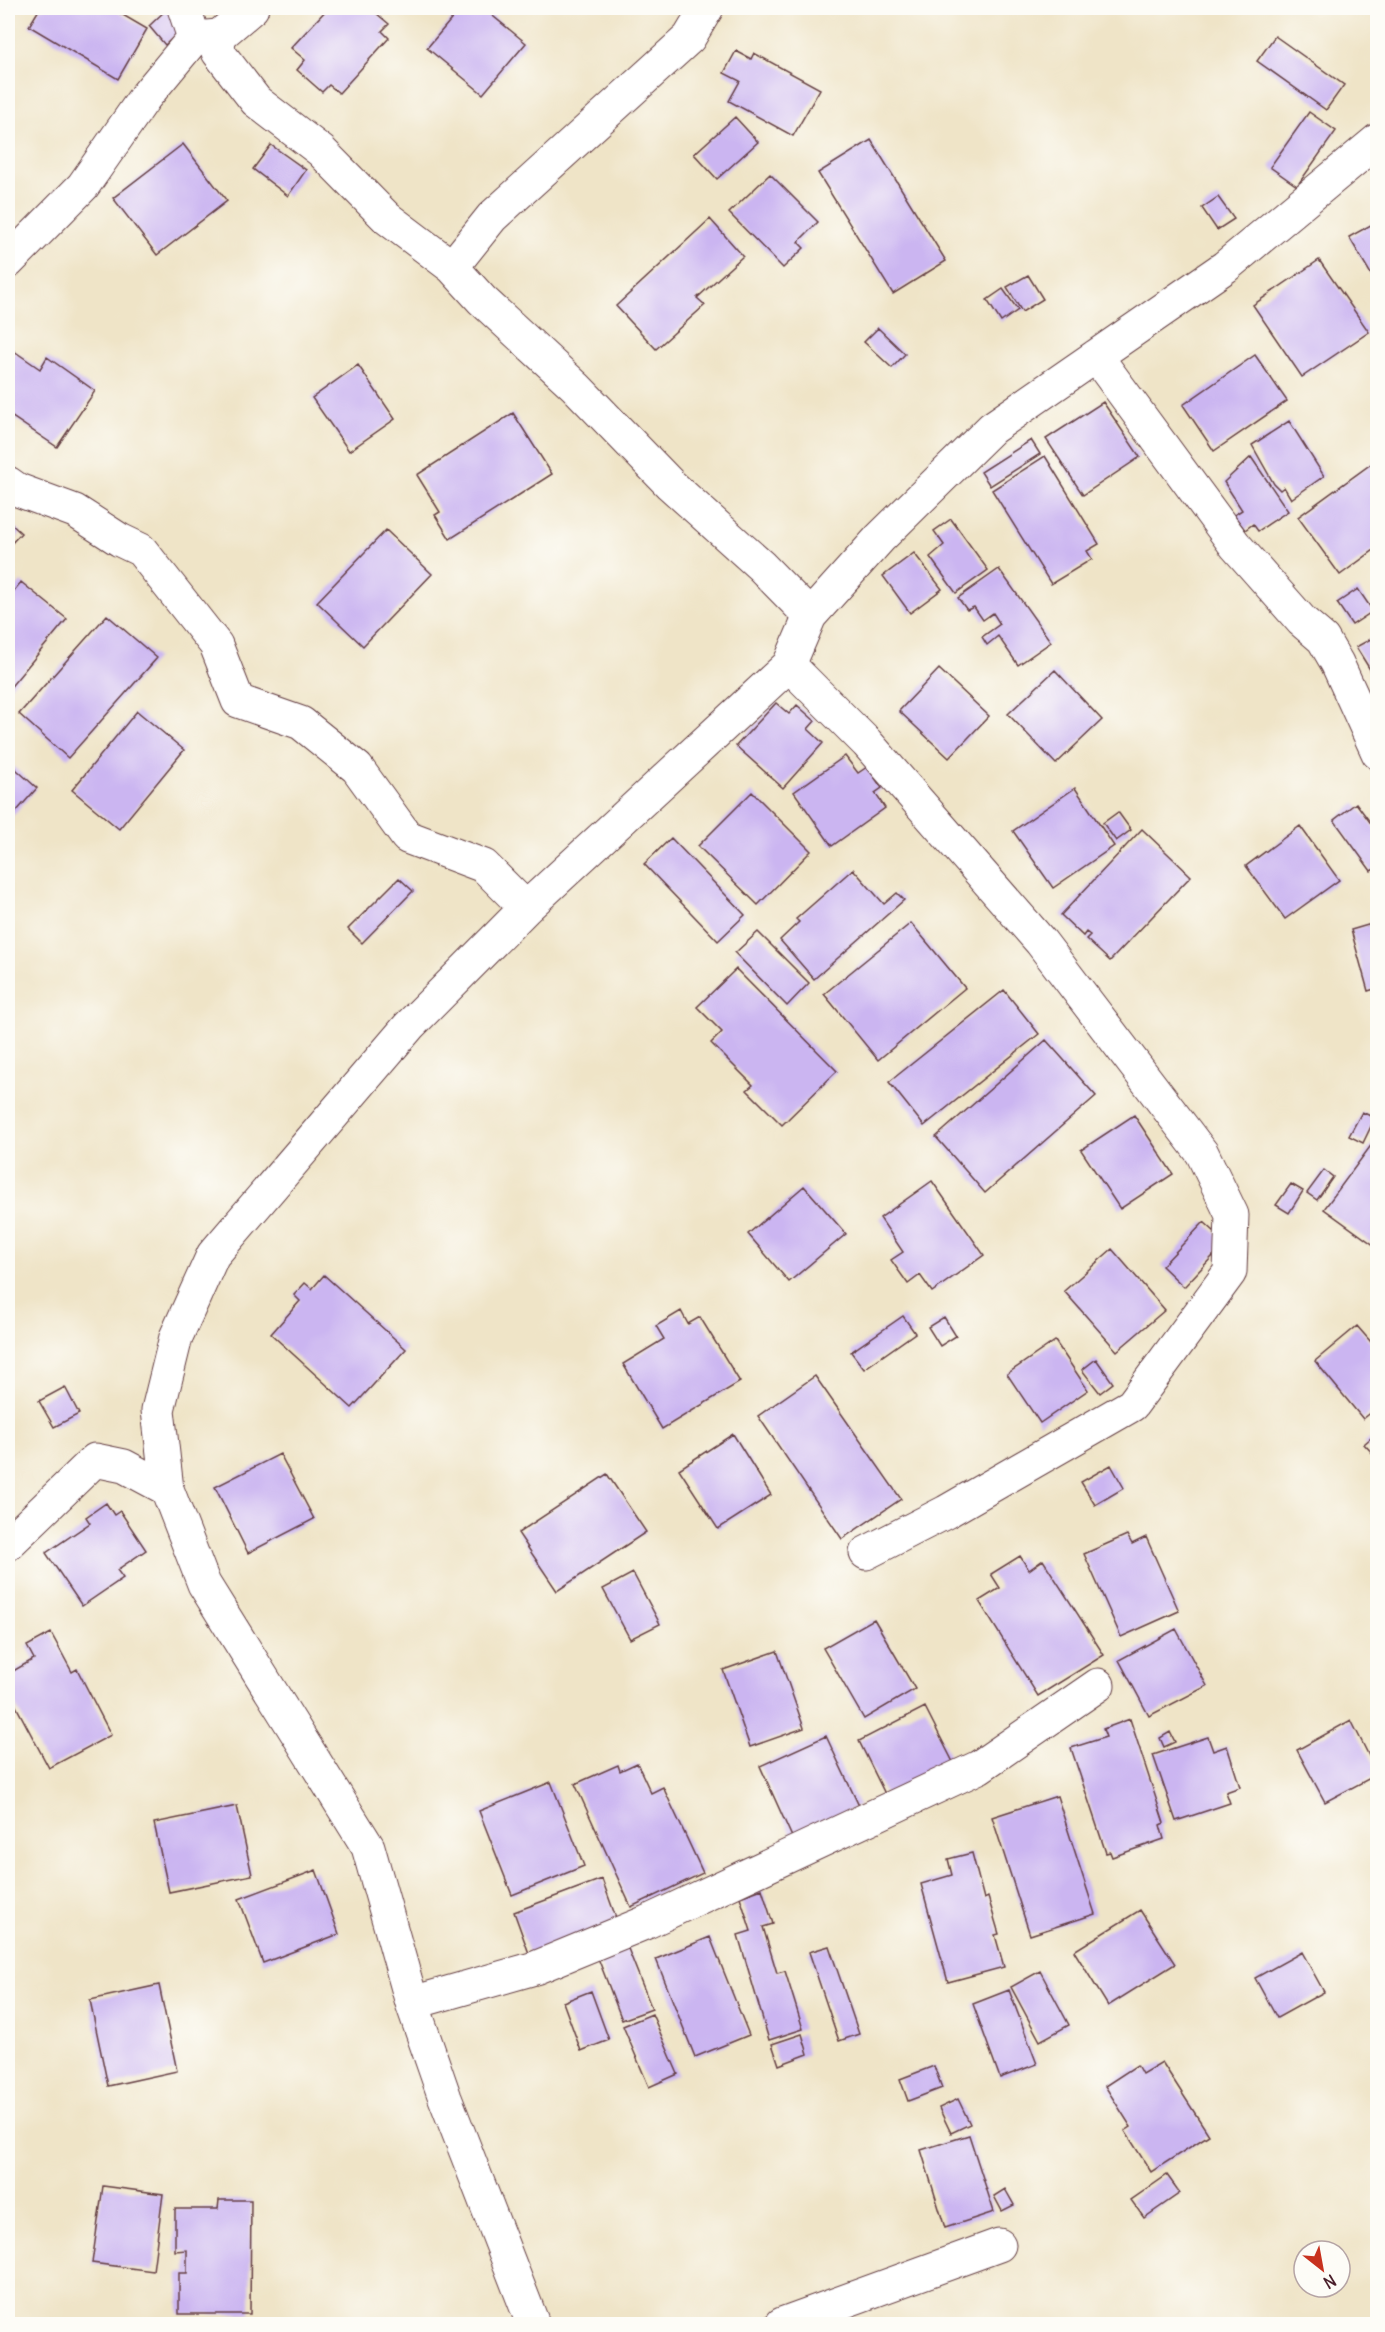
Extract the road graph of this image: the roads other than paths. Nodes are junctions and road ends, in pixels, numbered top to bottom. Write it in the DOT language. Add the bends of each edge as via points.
graph roads {
  1 [pos="184,8"];
  2 [pos="252,8"];
  3 [pos="707,8"];
  4 [pos="207,37"];
  5 [pos="1377,140"];
  6 [pos="8,262"];
  7 [pos="452,267"];
  8 [pos="1096,356"];
  9 [pos="8,483"];
  10 [pos="810,616"];
  11 [pos="789,665"];
  12 [pos="1377,753"];
  13 [pos="526,908"];
  14 [pos="167,1489"];
  15 [pos="8,1544"];
  16 [pos="866,1553"];
  17 [pos="1098,1685"];
  18 [pos="412,2003"];
  19 [pos="999,2245"];
  20 [pos="533,2325"];
  21 [pos="782,2325"];
  1 -- 4 [label="street"];
  2 -- 4 [label="street"];
  3 -- 7 [label="street" via="689,38 492,217"];
  4 -- 6 [label="street" via="146,97 83,186"];
  4 -- 7 [label="street" via="256,101 321,152 387,218"];
  5 -- 8 [label="street" via="1226,267"];
  7 -- 10 [label="street" via="670,484"];
  8 -- 10 [label="street" via="992,428 880,538"];
  8 -- 12 [label="street" via="1235,545 1302,621 1323,639"];
  9 -- 13 [label="street" via="75,511 141,550 216,645 238,701 301,723 357,768 407,837 484,866"];
  10 -- 11 [label="street"];
  11 -- 13 [label="street"];
  11 -- 16 [label="street" via="867,743 1041,942 1202,1153 1232,1215 1230,1272 1132,1405 946,1512"];
  13 -- 14 [label="street" via="409,1026 213,1255 176,1337 158,1410"];
  14 -- 15 [label="street" via="124,1466 95,1460"];
  14 -- 18 [label="street" via="204,1584 368,1848"];
  17 -- 18 [label="street" via="979,1767 658,1917 535,1968"];
  18 -- 20 [label="street"];
  19 -- 21 [label="street"];
}
